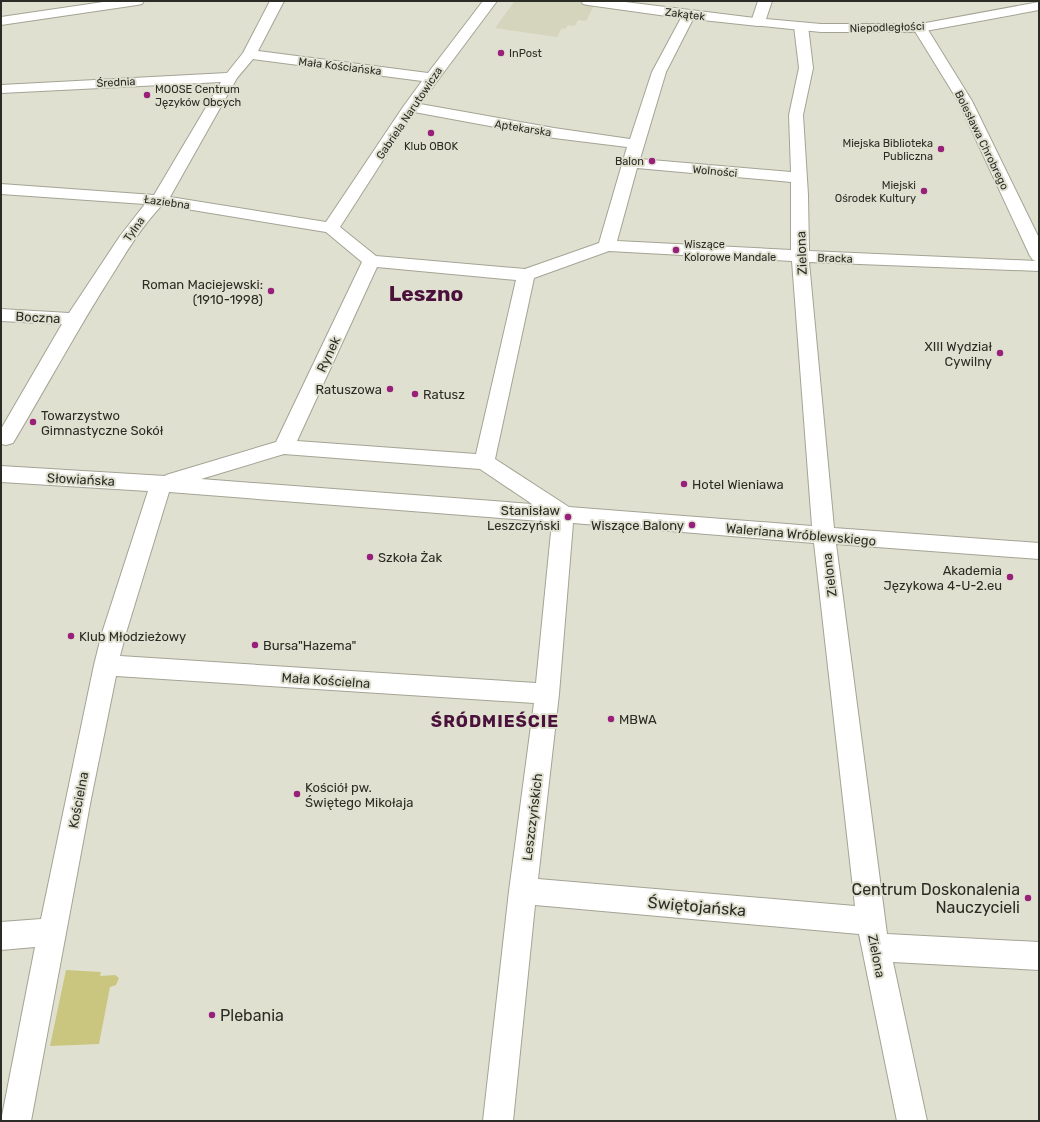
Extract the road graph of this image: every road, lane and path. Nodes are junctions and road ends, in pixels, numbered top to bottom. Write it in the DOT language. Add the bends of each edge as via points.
graph roads {
  1 [pos="137,1"];
  2 [pos="277,1"];
  3 [pos="490,1"];
  4 [pos="588,1"];
  5 [pos="765,1"];
  6 [pos="1039,6"];
  7 [pos="690,15"];
  8 [pos="1,21"];
  9 [pos="758,22"];
  10 [pos="801,26"];
  11 [pos="920,28"];
  12 [pos="249,54"];
  13 [pos="231,77"];
  14 [pos="432,78"];
  15 [pos="1,89"];
  16 [pos="410,107"];
  17 [pos="636,144"];
  18 [pos="631,163"];
  19 [pos="799,178"];
  20 [pos="1,188"];
  21 [pos="159,200"];
  22 [pos="331,228"];
  23 [pos="607,246"];
  24 [pos="800,256"];
  25 [pos="1039,256"];
  26 [pos="371,261"];
  27 [pos="1039,266"];
  28 [pos="526,275"];
  29 [pos="1,315"];
  30 [pos="74,319"];
  31 [pos="6,438"];
  32 [pos="284,446"];
  33 [pos="484,462"];
  34 [pos="1,474"];
  35 [pos="160,483"];
  36 [pos="563,514"];
  37 [pos="824,536"];
  38 [pos="1039,551"];
  39 [pos="106,665"];
  40 [pos="547,694"];
  41 [pos="523,891"];
  42 [pos="53,932"];
  43 [pos="873,934"];
  44 [pos="1,936"];
  45 [pos="1039,956"];
  46 [pos="16,1121"];
  47 [pos="498,1121"];
  48 [pos="912,1121"];
  1 -- 8 [label="street"];
  2 -- 12 [label="street, Tylna"];
  3 -- 14 [label="street, Gabriela Narutowicza"];
  4 -- 7 [label="street, Zakątek"];
  5 -- 9 [label="street"];
  6 -- 11 [label="street, Niepodległości"];
  7 -- 9 [label="street, Zakątek"];
  7 -- 17 [label="street" via="660,72"];
  9 -- 10 [label="street, Niepodległości"];
  10 -- 11 [label="street, Niepodległości"];
  10 -- 19 [label="street, Zielona" via="806,68 796,115"];
  11 -- 25 [label="street, Bolesława Chrobrego" via="965,101"];
  12 -- 13 [label="street, Tylna"];
  12 -- 14 [label="street, Mała Kościańska"];
  13 -- 15 [label="street, Średnia"];
  13 -- 21 [label="street, Tylna"];
  14 -- 16 [label="street, Gabriela Narutowicza"];
  16 -- 17 [label="street, Aptekarska" via="531,129"];
  16 -- 22 [label="street, Gabriela Narutowicza"];
  17 -- 18 [label="street"];
  18 -- 19 [label="street, Wolności"];
  18 -- 23 [label="street"];
  19 -- 24 [label="street, Zielona"];
  20 -- 21 [label="street, Łaziebna"];
  21 -- 22 [label="street, Łaziebna"];
  21 -- 30 [label="street, Tylna" via="148,210 126,240"];
  22 -- 26 [label="street"];
  23 -- 24 [label="street, Bracka"];
  23 -- 28 [label="street"];
  24 -- 27 [label="street, Bracka"];
  24 -- 37 [label="street, Zielona"];
  26 -- 28 [label="street"];
  26 -- 32 [label="street, Rynek"];
  28 -- 33 [label="street"];
  29 -- 30 [label="street, Boczna"];
  30 -- 31 [label="street, Tylna"];
  32 -- 33 [label="street"];
  32 -- 35 [label="street"];
  33 -- 36 [label="street"];
  34 -- 35 [label="street, Słowiańska"];
  35 -- 36 [label="street, Słowiańska"];
  35 -- 39 [label="street, Kościelna"];
  36 -- 37 [label="street, Waleriana Wróblewskiego"];
  36 -- 40 [label="street, Leszczyńskich"];
  37 -- 38 [label="street, Waleriana Wróblewskiego"];
  37 -- 43 [label="street, Zielona"];
  39 -- 40 [label="street, Mała Kościelna"];
  39 -- 42 [label="street, Kościelna"];
  40 -- 41 [label="street, Leszczyńskich"];
  41 -- 43 [label="street, Świętojańska"];
  41 -- 47 [label="street, Leszczyńskich"];
  42 -- 44 [label="street"];
  42 -- 46 [label="street, Kościelna"];
  43 -- 45 [label="street, Świętojańska" via="942,952"];
  43 -- 48 [label="street, Zielona"];
}
